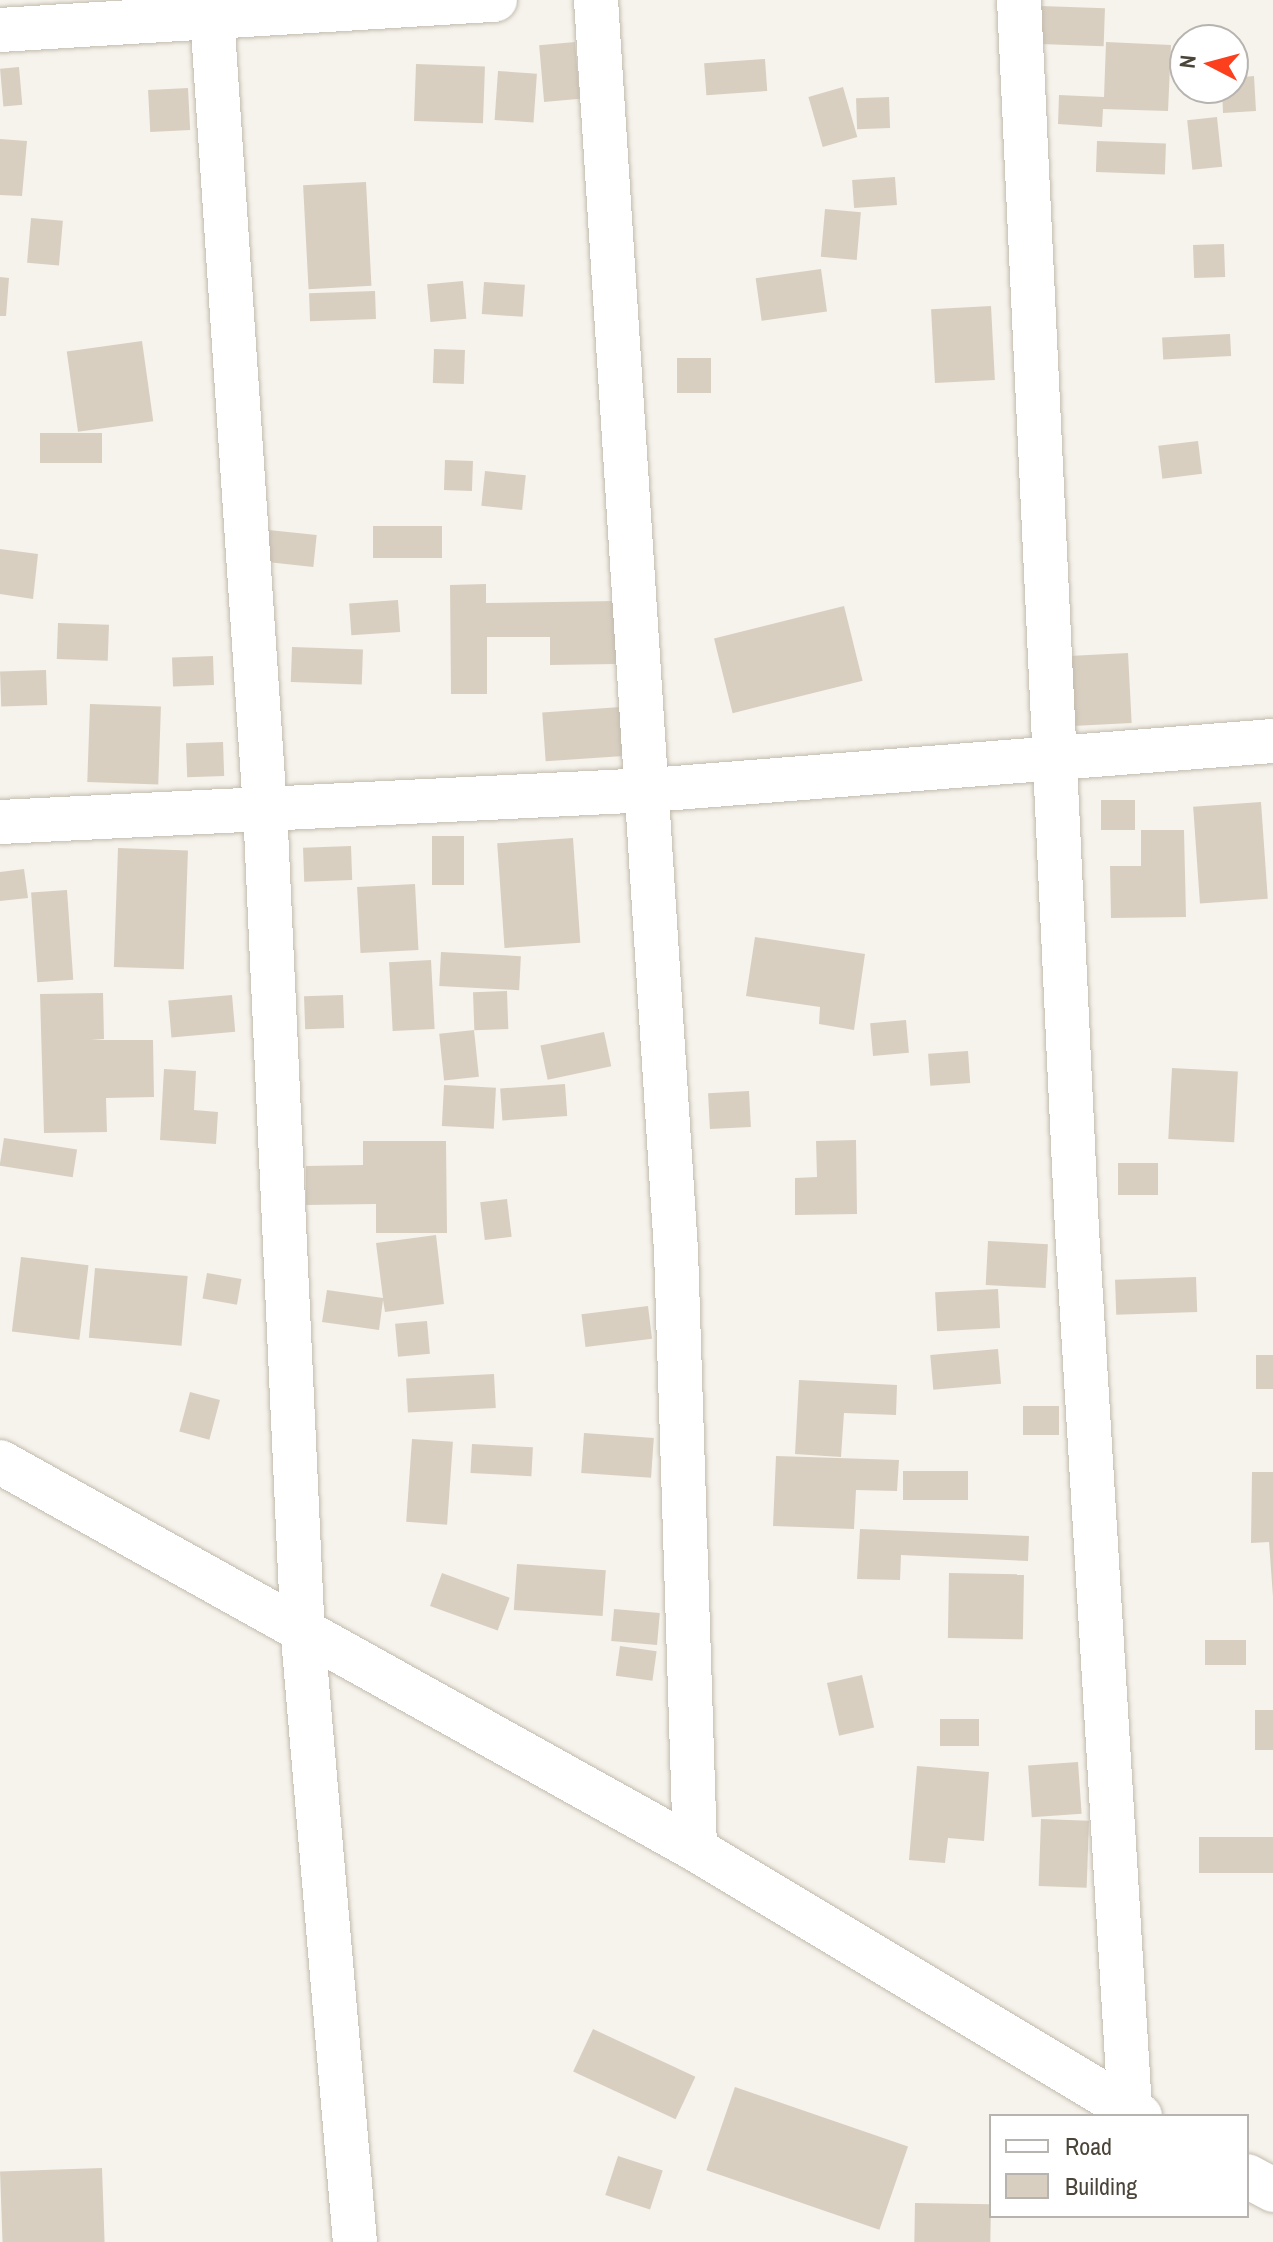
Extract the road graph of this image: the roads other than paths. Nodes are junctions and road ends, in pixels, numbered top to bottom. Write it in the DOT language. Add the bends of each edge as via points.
graph roads {
  1 [pos="495,0"];
  2 [pos="596,0"];
  3 [pos="1019,0"];
  4 [pos="211,10"];
  5 [pos="0,30"];
  6 [pos="1273,741"];
  7 [pos="1054,759"];
  8 [pos="650,790"];
  9 [pos="265,808"];
  10 [pos="0,822"];
  11 [pos="0,1462"];
  12 [pos="303,1637"];
  13 [pos="695,1849"];
  14 [pos="1135,2113"];
  15 [pos="1249,2177"];
  16 [pos="1273,2190"];
  17 [pos="355,2242"];
  1 -- 4 [label="street"];
  2 -- 8 [label="street"];
  3 -- 7 [label="street"];
  4 -- 5 [label="street"];
  4 -- 9 [label="street"];
  6 -- 7 [label="street"];
  7 -- 8 [label="street"];
  7 -- 14 [label="street"];
  8 -- 9 [label="street"];
  8 -- 13 [label="street" via="676,1250"];
  9 -- 10 [label="street"];
  9 -- 12 [label="street"];
  11 -- 12 [label="street"];
  12 -- 13 [label="street"];
  12 -- 17 [label="street"];
  13 -- 14 [label="street"];
  15 -- 16 [label="street"];
}
